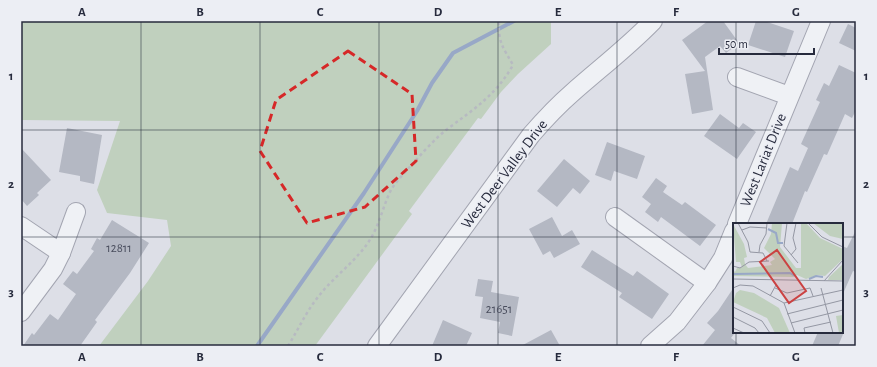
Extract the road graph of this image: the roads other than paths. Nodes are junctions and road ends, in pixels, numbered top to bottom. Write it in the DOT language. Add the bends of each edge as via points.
graph roads {
  1 [pos="653,21"];
  2 [pos="820,21"];
  3 [pos="737,77"];
  4 [pos="789,96"];
  5 [pos="76,212"];
  6 [pos="615,217"];
  7 [pos="737,223"];
  8 [pos="21,226"];
  9 [pos="733,233"];
  10 [pos="61,253"];
  11 [pos="707,283"];
  12 [pos="21,312"];
  13 [pos="377,346"];
  14 [pos="650,346"];
  1 -- 13 [label="street, West Deer Valley Drive" via="550,112"];
  2 -- 4 [label="street, West Lariat Drive"];
  3 -- 4 [label="street, West Lariat Drive"];
  4 -- 7 [label="street, West Lariat Drive"];
  5 -- 10 [label="street"];
  6 -- 11 [label="street"];
  8 -- 10 [label="street"];
  9 -- 11 [label="street" via="723,258"];
  10 -- 12 [label="street" via="53,269"];
  11 -- 14 [label="street" via="677,322"];
}
